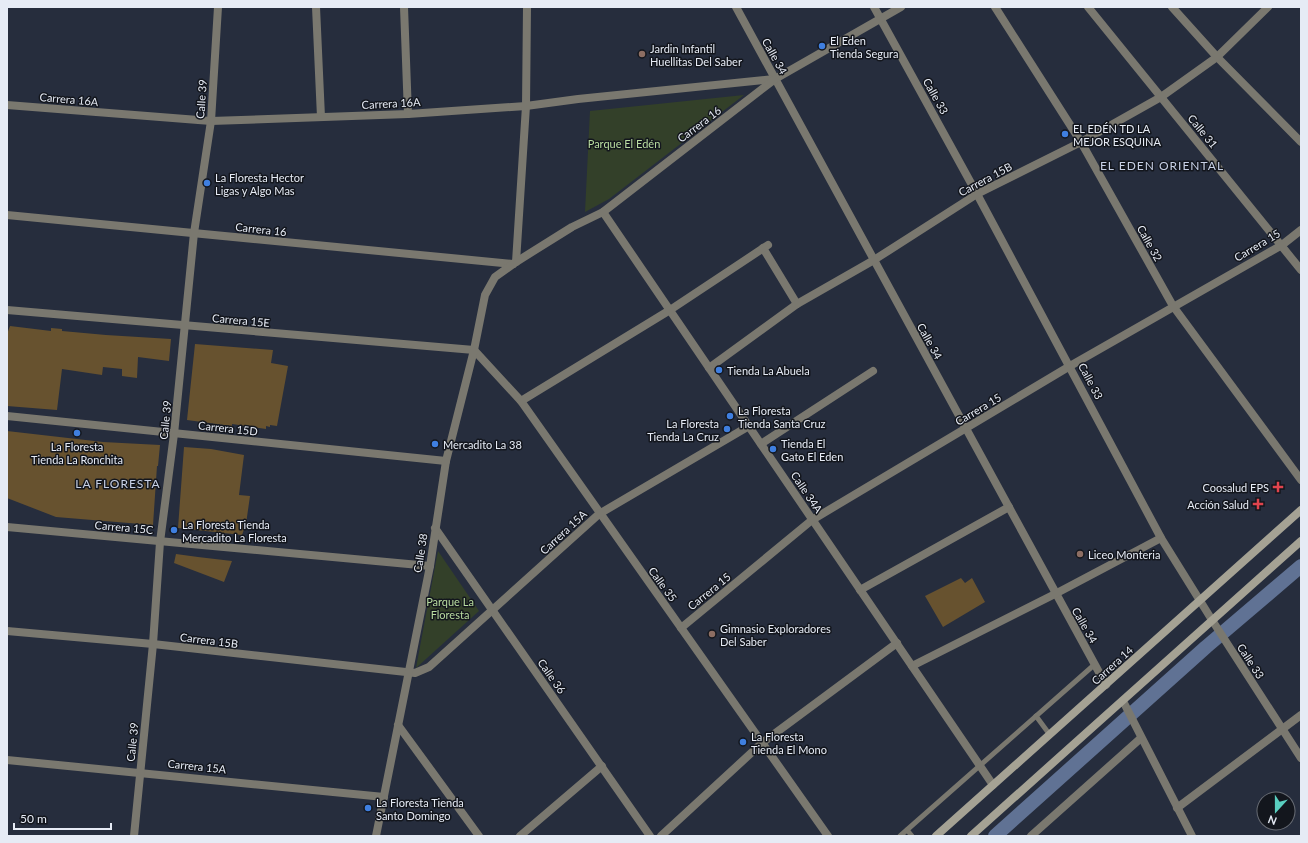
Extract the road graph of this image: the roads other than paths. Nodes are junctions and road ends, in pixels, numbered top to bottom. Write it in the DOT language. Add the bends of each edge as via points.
graph roads {
  1 [pos="218,7"];
  2 [pos="316,7"];
  3 [pos="404,7"];
  4 [pos="527,7"];
  5 [pos="736,7"];
  6 [pos="874,7"];
  7 [pos="901,7"];
  8 [pos="995,7"];
  9 [pos="1088,7"];
  10 [pos="1172,7"];
  11 [pos="1268,7"];
  12 [pos="880,18"];
  13 [pos="1217,57"];
  14 [pos="775,79"];
  15 [pos="1161,97"];
  16 [pos="7,104"];
  17 [pos="526,106"];
  18 [pos="408,114"];
  19 [pos="321,117"];
  20 [pos="211,121"];
  21 [pos="1081,142"];
  22 [pos="1301,142"];
  23 [pos="977,194"];
  24 [pos="603,212"];
  25 [pos="7,215"];
  26 [pos="1301,230"];
  27 [pos="194,233"];
  28 [pos="1282,245"];
  29 [pos="874,260"];
  30 [pos="515,263"];
  31 [pos="1301,270"];
  32 [pos="495,277"];
  33 [pos="797,304"];
  34 [pos="1173,306"];
  35 [pos="7,310"];
  36 [pos="670,310"];
  37 [pos="185,326"];
  38 [pos="474,350"];
  39 [pos="1070,366"];
  40 [pos="709,368"];
  41 [pos="873,370"];
  42 [pos="521,401"];
  43 [pos="7,416"];
  44 [pos="749,426"];
  45 [pos="966,429"];
  46 [pos="174,434"];
  47 [pos="761,444"];
  48 [pos="446,461"];
  49 [pos="1301,480"];
  50 [pos="1009,507"];
  51 [pos="1301,510"];
  52 [pos="599,514"];
  53 [pos="812,520"];
  54 [pos="7,528"];
  55 [pos="435,528"];
  56 [pos="1161,538"];
  57 [pos="1301,541"];
  58 [pos="160,542"];
  59 [pos="430,566"];
  60 [pos="860,590"];
  61 [pos="1054,594"];
  62 [pos="1200,601"];
  63 [pos="493,611"];
  64 [pos="1212,620"];
  65 [pos="681,628"];
  66 [pos="7,631"];
  67 [pos="897,643"];
  68 [pos="154,644"];
  69 [pos="1094,665"];
  70 [pos="912,666"];
  71 [pos="408,674"];
  72 [pos="1106,685"];
  73 [pos="1123,701"];
  74 [pos="1301,715"];
  75 [pos="1036,716"];
  76 [pos="398,725"];
  77 [pos="1283,729"];
  78 [pos="1050,735"];
  79 [pos="1141,738"];
  80 [pos="762,743"];
  81 [pos="1301,758"];
  82 [pos="7,760"];
  83 [pos="980,765"];
  84 [pos="602,766"];
  85 [pos="140,771"];
  86 [pos="993,785"];
  87 [pos="384,797"];
  88 [pos="1177,808"];
  89 [pos="907,830"];
  90 [pos="134,836"];
  91 [pos="376,836"];
  92 [pos="479,836"];
  93 [pos="520,836"];
  94 [pos="650,836"];
  95 [pos="661,836"];
  96 [pos="828,836"];
  97 [pos="900,836"];
  98 [pos="912,836"];
  99 [pos="936,836"];
  100 [pos="971,836"];
  101 [pos="1031,836"];
  102 [pos="1192,836"];
  1 -- 20 [label="street, Calle 39"];
  2 -- 19 [label="street"];
  3 -- 18 [label="street"];
  4 -- 17 [label="street"];
  5 -- 14 [label="street, Calle 34"];
  6 -- 12 [label="street, Calle 33"];
  7 -- 12 [label="street, Carrera 16"];
  8 -- 21 [label="street, Calle 32"];
  9 -- 15 [label="street, Calle 31"];
  10 -- 13 [label="street"];
  11 -- 13 [label="street, Carrera 15B"];
  12 -- 14 [label="street, Carrera 16"];
  12 -- 23 [label="street, Calle 33"];
  13 -- 15 [label="street, Carrera 15B"];
  13 -- 22 [label="street"];
  14 -- 17 [label="street, Carrera 16A"];
  14 -- 24 [label="street, Carrera 16"];
  14 -- 29 [label="street, Calle 34"];
  15 -- 21 [label="street, Carrera 15B"];
  15 -- 28 [label="street, Calle 31"];
  16 -- 20 [label="street, Carrera 16A"];
  17 -- 18 [label="street, Carrera 16A"];
  17 -- 30 [label="street"];
  18 -- 19 [label="street, Carrera 16A"];
  19 -- 20 [label="street, Carrera 16A"];
  20 -- 27 [label="street, Calle 39"];
  21 -- 23 [label="street, Carrera 15B"];
  21 -- 34 [label="street, Calle 32"];
  23 -- 29 [label="street, Carrera 15B"];
  23 -- 39 [label="street, Calle 33"];
  24 -- 30 [label="street, Carrera 16"];
  24 -- 36 [label="street, Calle 34A"];
  25 -- 27 [label="street, Carrera 16"];
  26 -- 28 [label="street, Carrera 15"];
  27 -- 30 [label="street, Carrera 16"];
  27 -- 37 [label="street, Calle 39"];
  28 -- 31 [label="street, Calle 31"];
  28 -- 34 [label="street, Carrera 15"];
  29 -- 33 [label="street, Carrera 15B"];
  29 -- 45 [label="street, Calle 34"];
  30 -- 32 [label="street, Carrera 16"];
  32 -- 38 [label="street, Calle 38" via="485,295"];
  33 -- 36 [label="street" via="766,246"];
  33 -- 40 [label="street, Carrera 15B"];
  34 -- 39 [label="street, Carrera 15"];
  34 -- 49 [label="street, Calle 32"];
  35 -- 37 [label="street, Carrera 15E"];
  36 -- 40 [label="street, Calle 34A"];
  36 -- 42 [label="street"];
  37 -- 38 [label="street, Carrera 15E"];
  37 -- 46 [label="street, Calle 39"];
  38 -- 42 [label="street, Calle 35"];
  38 -- 48 [label="street, Calle 38"];
  39 -- 45 [label="street, Carrera 15"];
  39 -- 56 [label="street, Calle 33"];
  40 -- 44 [label="street, Calle 34A"];
  41 -- 47 [label="street"];
  42 -- 52 [label="street, Calle 35"];
  43 -- 46 [label="street, Carrera 15D"];
  44 -- 47 [label="street, Calle 34A"];
  44 -- 52 [label="street, Carrera 15A"];
  45 -- 50 [label="street, Calle 34"];
  45 -- 53 [label="street, Carrera 15"];
  46 -- 48 [label="street, Carrera 15D"];
  46 -- 58 [label="street, Calle 39"];
  47 -- 53 [label="street, Calle 34A"];
  48 -- 55 [label="street, Calle 38"];
  50 -- 60 [label="street"];
  50 -- 61 [label="street, Calle 34"];
  51 -- 62 [label="main road, Carrera 14"];
  52 -- 63 [label="street, Carrera 15A"];
  52 -- 65 [label="street, Calle 35"];
  53 -- 60 [label="street, Calle 34A"];
  53 -- 65 [label="street, Carrera 15"];
  54 -- 58 [label="street, Carrera 15C"];
  55 -- 59 [label="street, Calle 38"];
  55 -- 63 [label="street, Calle 36"];
  56 -- 61 [label="street"];
  56 -- 62 [label="street, Calle 33"];
  57 -- 64 [label="main road"];
  58 -- 59 [label="street, Carrera 15C"];
  58 -- 68 [label="street, Calle 39"];
  59 -- 71 [label="street, Calle 38"];
  60 -- 67 [label="street, Calle 34A"];
  61 -- 69 [label="street, Calle 34"];
  61 -- 70 [label="street"];
  62 -- 64 [label="street, Calle 33"];
  62 -- 72 [label="main road, Carrera 14"];
  63 -- 71 [label="street, Carrera 15A" via="430,667 415,674"];
  63 -- 84 [label="street, Calle 36"];
  64 -- 73 [label="main road"];
  64 -- 77 [label="street, Calle 33"];
  65 -- 80 [label="street, Calle 35"];
  66 -- 68 [label="street, Carrera 15B"];
  67 -- 70 [label="street, Calle 34A"];
  67 -- 80 [label="street"];
  68 -- 71 [label="street, Carrera 15B"];
  68 -- 85 [label="street, Calle 39"];
  69 -- 72 [label="street, Calle 34"];
  69 -- 75 [label="lane"];
  70 -- 83 [label="street, Calle 34A"];
  71 -- 76 [label="street, Calle 38"];
  72 -- 78 [label="main road, Carrera 14"];
  73 -- 79 [label="street"];
  73 -- 100 [label="main road"];
  74 -- 77 [label="street"];
  75 -- 78 [label="lane"];
  75 -- 83 [label="lane"];
  76 -- 87 [label="street, Calle 38"];
  76 -- 92 [label="street"];
  77 -- 81 [label="street, Calle 33"];
  77 -- 88 [label="street"];
  78 -- 86 [label="main road, Carrera 14"];
  79 -- 88 [label="street"];
  79 -- 101 [label="street"];
  80 -- 95 [label="street"];
  80 -- 96 [label="street, Calle 35"];
  82 -- 85 [label="street, Carrera 15A"];
  83 -- 86 [label="street, Calle 34A"];
  83 -- 89 [label="lane"];
  84 -- 93 [label="street"];
  84 -- 94 [label="street, Calle 36"];
  85 -- 87 [label="street, Carrera 15A"];
  85 -- 90 [label="street, Calle 39"];
  86 -- 99 [label="main road, Carrera 14"];
  87 -- 91 [label="street, Calle 38"];
  88 -- 102 [label="street"];
  89 -- 97 [label="lane"];
  89 -- 98 [label="lane"];
}
